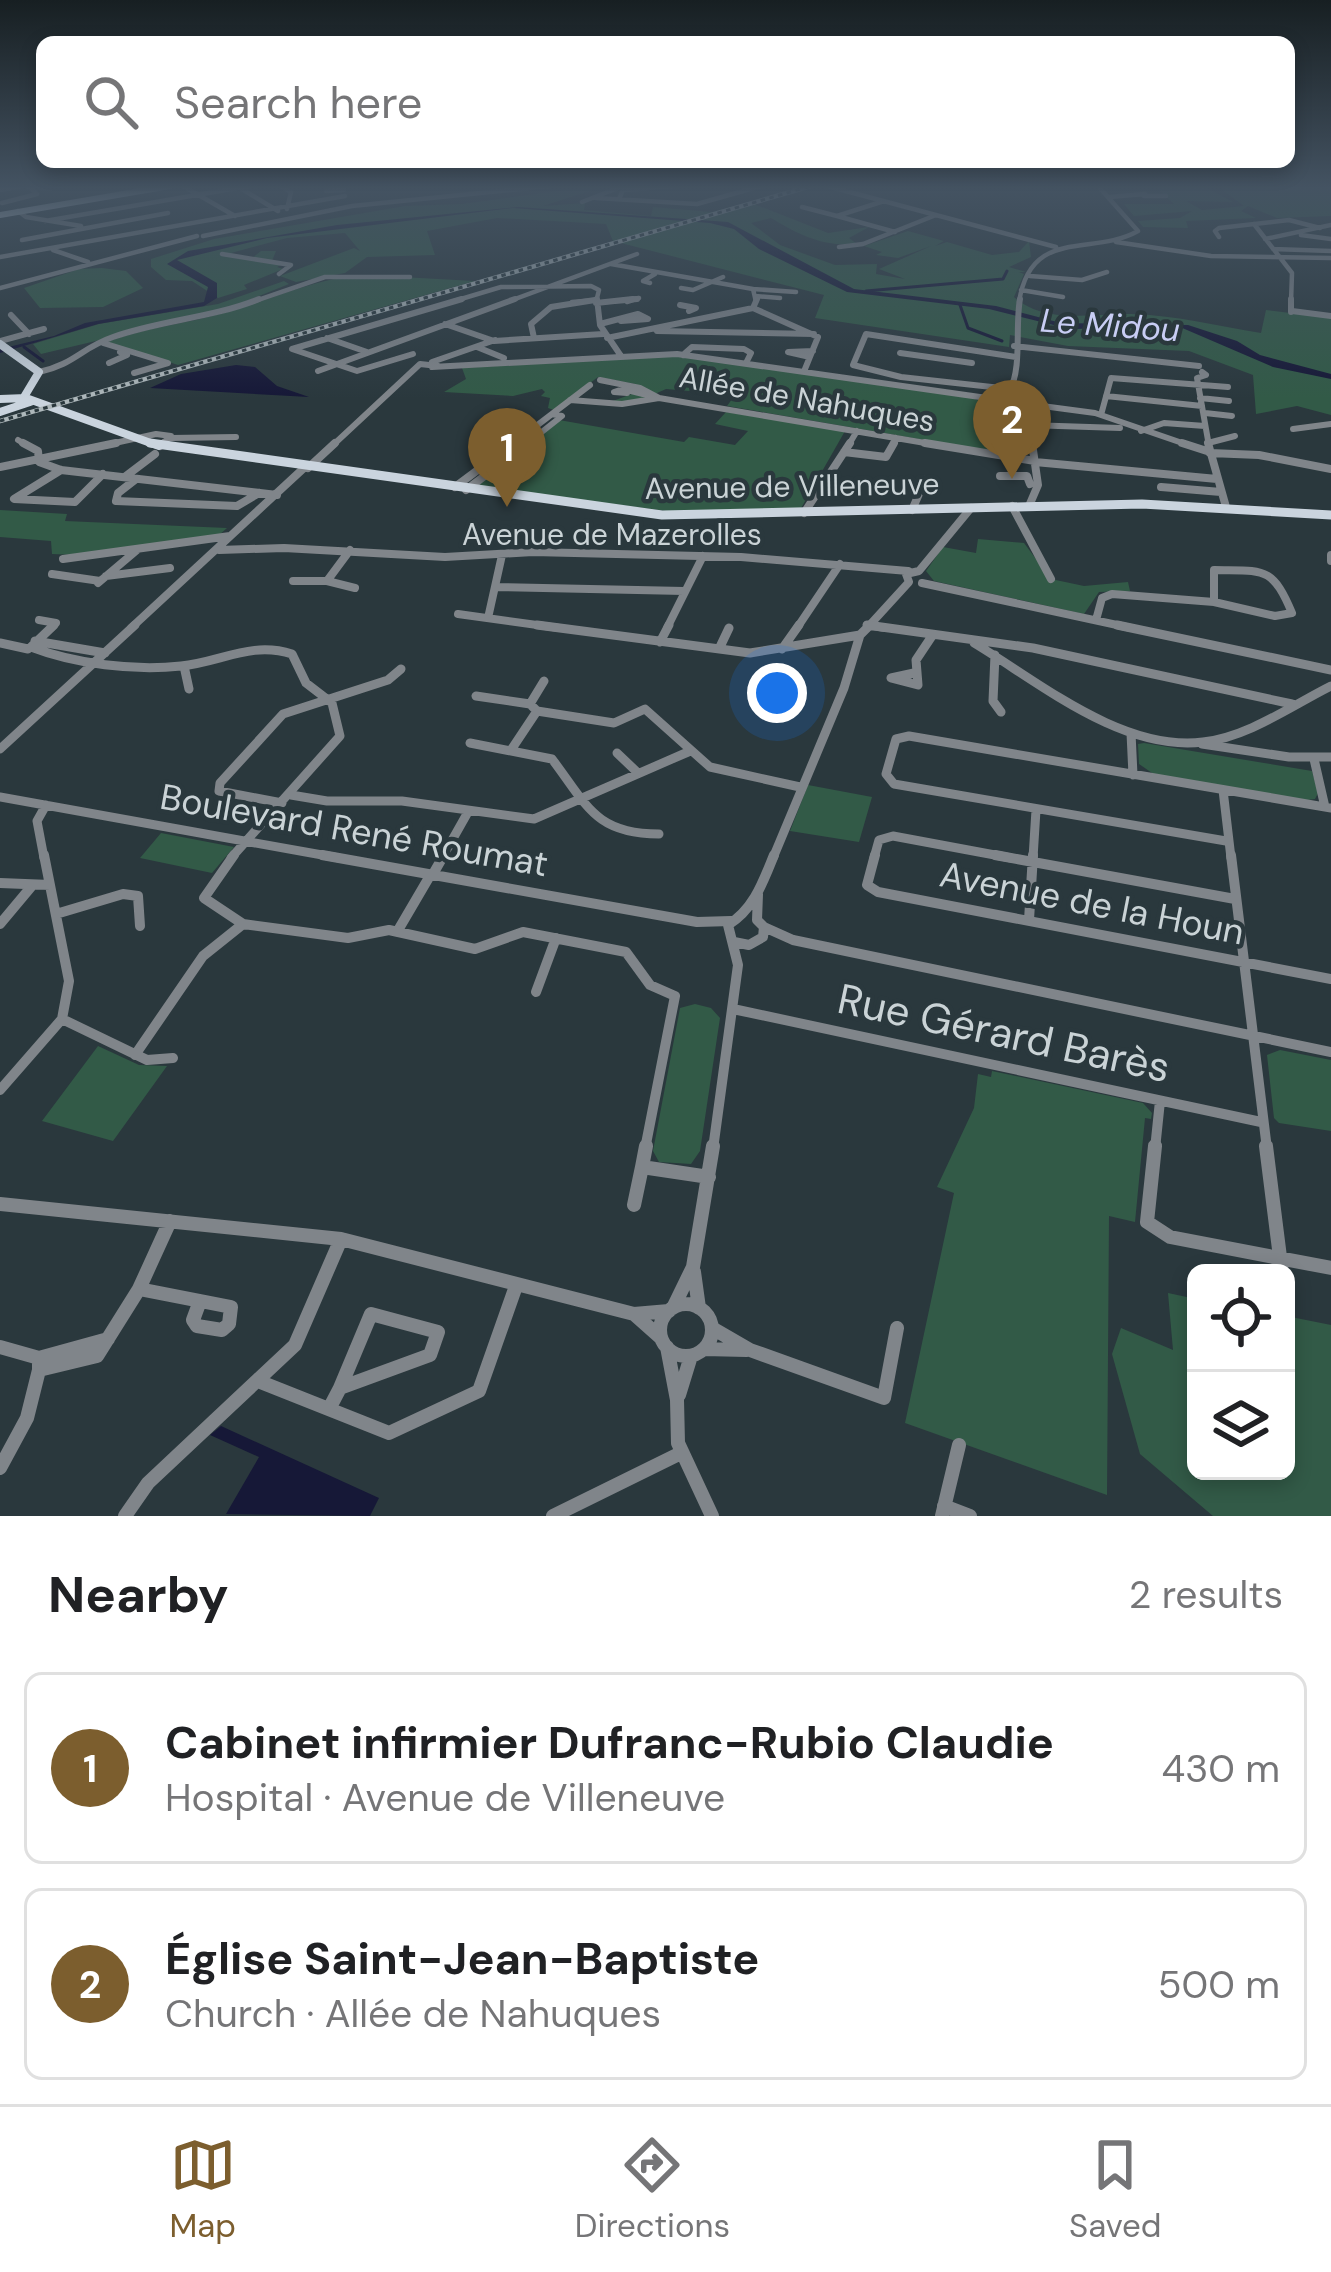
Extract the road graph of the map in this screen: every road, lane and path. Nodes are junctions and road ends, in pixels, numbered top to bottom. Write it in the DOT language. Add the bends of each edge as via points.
graph roads {
  1 [pos="73,257"];
  2 [pos="113,257"];
  3 [pos="240,257"];
  4 [pos="624,257"];
  5 [pos="1045,257"];
  6 [pos="1237,257"];
  7 [pos="1296,257"];
  8 [pos="1280,258"];
  9 [pos="88,262"];
  10 [pos="611,264"];
  11 [pos="572,268"];
  12 [pos="663,269"];
  13 [pos="581,271"];
  14 [pos="1107,272"];
  15 [pos="1030,276"];
  16 [pos="410,277"];
  17 [pos="723,277"];
  18 [pos="650,283"];
  19 [pos="291,285"];
  20 [pos="710,285"];
  21 [pos="550,286"];
  22 [pos="0,288"];
  23 [pos="681,288"];
  24 [pos="754,290"];
  25 [pos="1021,290"];
  26 [pos="796,292"];
  27 [pos="1063,297"];
  28 [pos="780,298"];
  29 [pos="596,301"];
  30 [pos="615,301"];
  31 [pos="452,302"];
  32 [pos="753,308"];
  33 [pos="689,310"];
  34 [pos="482,311"];
  35 [pos="10,314"];
  36 [pos="1331,316"];
  37 [pos="699,317"];
  38 [pos="621,321"];
  39 [pos="445,324"];
  40 [pos="600,324"];
  41 [pos="669,328"];
  42 [pos="44,329"];
  43 [pos="29,334"];
  44 [pos="814,334"];
  45 [pos="605,336"];
  46 [pos="327,338"];
  47 [pos="534,338"];
  48 [pos="903,338"];
  49 [pos="497,339"];
  50 [pos="1,344"];
  51 [pos="100,344"];
  52 [pos="390,345"];
  53 [pos="1014,346"];
  54 [pos="477,347"];
  55 [pos="976,349"];
  56 [pos="368,352"];
  57 [pos="619,353"];
  58 [pos="413,354"];
  59 [pos="1016,357"];
  60 [pos="503,361"];
  61 [pos="1178,361"];
  62 [pos="109,363"];
  63 [pos="972,364"];
  64 [pos="335,365"];
  65 [pos="430,365"];
  66 [pos="805,369"];
  67 [pos="318,371"];
  68 [pos="39,372"];
  69 [pos="134,373"];
  70 [pos="600,380"];
  71 [pos="1198,381"];
  72 [pos="966,384"];
  73 [pos="590,385"];
  74 [pos="1228,387"];
  75 [pos="1010,389"];
  76 [pos="627,393"];
  77 [pos="1106,396"];
  78 [pos="659,398"];
  79 [pos="0,399"];
  80 [pos="570,400"];
  81 [pos="23,401"];
  82 [pos="1229,401"];
  83 [pos="1001,403"];
  84 [pos="1202,406"];
  85 [pos="1,412"];
  86 [pos="552,414"];
  87 [pos="1101,415"];
  88 [pos="1232,416"];
  89 [pos="1028,425"];
  90 [pos="1282,426"];
  91 [pos="1205,427"];
  92 [pos="1309,428"];
  93 [pos="1136,430"];
  94 [pos="857,431"];
  95 [pos="1235,436"];
  96 [pos="236,437"];
  97 [pos="171,438"];
  98 [pos="896,438"];
  99 [pos="18,440"];
  100 [pos="137,440"];
  101 [pos="1209,447"];
  102 [pos="55,448"];
  103 [pos="157,450"];
  104 [pos="844,452"];
  105 [pos="38,456"];
  106 [pos="1035,462"];
  107 [pos="0,467"];
  108 [pos="303,468"];
  109 [pos="1331,469"];
  110 [pos="61,470"];
  111 [pos="103,474"];
  112 [pos="1000,476"];
  113 [pos="124,477"];
  114 [pos="136,479"];
  115 [pos="1217,479"];
  116 [pos="925,480"];
  117 [pos="289,485"];
  118 [pos="1161,487"];
  119 [pos="453,488"];
  120 [pos="1033,488"];
  121 [pos="466,490"];
  122 [pos="1221,492"];
  123 [pos="259,493"];
  124 [pos="278,495"];
  125 [pos="1050,505"];
  126 [pos="1012,506"];
  127 [pos="1029,506"];
  128 [pos="1226,507"];
  129 [pos="970,508"];
  130 [pos="913,510"];
  131 [pos="804,513"];
  132 [pos="1331,515"];
  133 [pos="233,537"];
  134 [pos="191,543"];
  135 [pos="259,547"];
  136 [pos="137,550"];
  137 [pos="350,550"];
  138 [pos="218,551"];
  139 [pos="502,555"];
  140 [pos="703,556"];
  141 [pos="63,559"];
  142 [pos="840,564"];
  143 [pos="170,568"];
  144 [pos="52,574"];
  145 [pos="911,575"];
  146 [pos="1051,579"];
  147 [pos="101,580"];
  148 [pos="293,581"];
  149 [pos="327,581"];
  150 [pos="496,587"];
  151 [pos="356,588"];
  152 [pos="684,592"];
  153 [pos="1214,602"];
  154 [pos="458,614"];
  155 [pos="1287,616"];
  156 [pos="875,617"];
  157 [pos="488,618"];
  158 [pos="38,620"];
  159 [pos="1096,620"];
  160 [pos="729,628"];
  161 [pos="1298,628"];
  162 [pos="892,630"];
  163 [pos="862,635"];
  164 [pos="789,636"];
  165 [pos="932,636"];
  166 [pos="970,640"];
  167 [pos="659,642"];
  168 [pos="0,643"];
  169 [pos="805,644"];
  170 [pos="31,646"];
  171 [pos="1023,646"];
  172 [pos="719,649"];
  173 [pos="782,649"];
  174 [pos="105,653"];
  175 [pos="995,655"];
  176 [pos="127,661"];
  177 [pos="1006,661"];
  178 [pos="93,664"];
  179 [pos="184,666"];
  180 [pos="400,669"];
  181 [pos="1331,670"];
  182 [pos="914,673"];
  183 [pos="544,681"];
  184 [pos="1331,686"];
  185 [pos="190,689"];
  186 [pos="476,696"];
  187 [pos="329,698"];
  188 [pos="1267,700"];
  189 [pos="1292,704"];
  190 [pos="533,708"];
  191 [pos="1001,712"];
  192 [pos="1276,713"];
  193 [pos="1130,733"];
  194 [pos="470,743"];
  195 [pos="1197,743"];
  196 [pos="0,748"];
  197 [pos="511,750"];
  198 [pos="688,752"];
  199 [pos="617,753"];
  200 [pos="1331,757"];
  201 [pos="1314,758"];
  202 [pos="638,772"];
  203 [pos="1133,775"];
  204 [pos="800,788"];
  205 [pos="1223,790"];
  206 [pos="584,796"];
  207 [pos="0,797"];
  208 [pos="286,799"];
  209 [pos="46,805"];
  210 [pos="1328,807"];
  211 [pos="1036,810"];
  212 [pos="468,812"];
  213 [pos="659,834"];
  214 [pos="1226,841"];
  215 [pos="248,842"];
  216 [pos="1032,863"];
  217 [pos="432,874"];
  218 [pos="0,883"];
  219 [pos="50,885"];
  220 [pos="31,887"];
  221 [pos="758,894"];
  222 [pos="1234,899"];
  223 [pos="56,914"];
  224 [pos="1028,920"];
  225 [pos="0,924"];
  226 [pos="760,924"];
  227 [pos="243,925"];
  228 [pos="140,926"];
  229 [pos="733,928"];
  230 [pos="397,932"];
  231 [pos="556,938"];
  232 [pos="793,940"];
  233 [pos="754,943"];
  234 [pos="1244,963"];
  235 [pos="738,965"];
  236 [pos="1331,979"];
  237 [pos="536,992"];
  238 [pos="733,1009"];
  239 [pos="62,1019"];
  240 [pos="1254,1036"];
  241 [pos="1331,1052"];
  242 [pos="135,1055"];
  243 [pos="173,1058"];
  244 [pos="6,1075"];
  245 [pos="0,1090"];
  246 [pos="1160,1101"];
  247 [pos="1262,1122"];
  248 [pos="642,1167"];
  249 [pos="710,1177"];
  250 [pos="0,1204"];
  251 [pos="634,1205"];
  252 [pos="170,1221"];
  253 [pos="340,1239"];
  254 [pos="1273,1264"];
  255 [pos="1281,1264"];
  256 [pos="693,1267"];
  257 [pos="1295,1267"];
  258 [pos="1331,1268"];
  259 [pos="517,1286"];
  260 [pos="139,1288"];
  261 [pos="200,1301"];
  262 [pos="699,1308"];
  263 [pos="671,1310"];
  264 [pos="634,1314"];
  265 [pos="712,1328"];
  266 [pos="897,1328"];
  267 [pos="665,1343"];
  268 [pos="0,1347"];
  269 [pos="750,1350"];
  270 [pos="697,1352"];
  271 [pos="39,1364"];
  272 [pos="258,1381"];
  273 [pos="340,1388"];
  274 [pos="677,1400"];
  275 [pos="329,1409"];
  276 [pos="958,1445"];
  277 [pos="681,1453"];
  278 [pos="0,1468"];
  279 [pos="943,1511"];
  280 [pos="125,1516"];
  281 [pos="553,1516"];
  282 [pos="712,1516"];
  283 [pos="970,1516"];
  1 -- 9 [label="street"];
  2 -- 9 [label="street"];
  3 -- 19 [label="street" via="290,265 277,275"];
  4 -- 10 [label="street"];
  5 -- 15 [label="street"];
  6 -- 8 [label="street"];
  7 -- 8 [label="street"];
  8 -- 36 [label="street" via="1292,273 1292,312"];
  9 -- 22 [label="street"];
  10 -- 12 [label="street"];
  10 -- 13 [label="street"];
  11 -- 13 [label="street"];
  12 -- 18 [label="street" via="643,281"];
  12 -- 20 [label="street"];
  13 -- 21 [label="street"];
  14 -- 15 [label="street" via="1082,280"];
  15 -- 25 [label="street"];
  16 -- 19 [label="street" via="336,275"];
  17 -- 20 [label="street"];
  19 -- 51 [label="street" via="224,312"];
  20 -- 23 [label="street"];
  20 -- 24 [label="street"];
  21 -- 29 [label="street" via="592,286"];
  21 -- 31 [label="street" via="501,287"];
  21 -- 34 [label="street"];
  24 -- 26 [label="street"];
  24 -- 28 [label="street"];
  24 -- 32 [label="street"];
  25 -- 27 [label="street"];
  25 -- 53 [label="street"];
  29 -- 30 [label="street"];
  29 -- 40 [label="street"];
  29 -- 47 [label="street" via="538,313"];
  31 -- 34 [label="street"];
  31 -- 46 [label="street"];
  32 -- 37 [label="street"];
  32 -- 44 [label="street"];
  33 -- 37 [label="street"];
  34 -- 39 [label="street"];
  35 -- 43 [label="street"];
  37 -- 41 [label="street"];
  38 -- 40 [label="street"];
  39 -- 49 [label="street"];
  39 -- 52 [label="street"];
  40 -- 45 [label="street"];
  41 -- 44 [label="street"];
  41 -- 45 [label="street"];
  42 -- 43 [label="street"];
  43 -- 50 [label="street"];
  44 -- 66 [label="street"];
  45 -- 47 [label="street"];
  45 -- 57 [label="street"];
  46 -- 56 [label="street"];
  46 -- 64 [label="street" via="292,349"];
  47 -- 49 [label="street"];
  48 -- 55 [label="street"];
  48 -- 63 [label="street" via="900,353"];
  48 -- 72 [label="street" via="862,336 853,365"];
  49 -- 54 [label="street"];
  50 -- 68 [label="main road"];
  51 -- 62 [label="street" via="127,355"];
  51 -- 68 [label="street" via="67,366"];
  51 -- 69 [label="street" via="168,363"];
  52 -- 56 [label="street"];
  52 -- 58 [label="street"];
  53 -- 59 [label="street"];
  53 -- 61 [label="street"];
  54 -- 60 [label="street"];
  54 -- 65 [label="street"];
  55 -- 59 [label="street"];
  55 -- 63 [label="street"];
  56 -- 64 [label="street"];
  57 -- 60 [label="street"];
  57 -- 66 [label="street"];
  58 -- 64 [label="street" via="357,370"];
  58 -- 65 [label="street"];
  59 -- 75 [label="street"];
  60 -- 65 [label="street"];
  63 -- 72 [label="street"];
  64 -- 67 [label="street"];
  65 -- 108 [label="street"];
  66 -- 83 [label="street"];
  68 -- 81 [label="main road"];
  70 -- 78 [label="street"];
  71 -- 74 [label="street"];
  71 -- 77 [label="street" via="1111,378"];
  71 -- 84 [label="street"];
  72 -- 75 [label="street"];
  73 -- 80 [label="street"];
  75 -- 83 [label="street"];
  76 -- 78 [label="street"];
  77 -- 84 [label="street"];
  77 -- 87 [label="street"];
  78 -- 80 [label="street, Allée de Nahuques"];
  78 -- 94 [label="street, Allée de Nahuques"];
  79 -- 81 [label="main road"];
  80 -- 86 [label="street"];
  81 -- 85 [label="main road"];
  81 -- 100 [label="main road, Avenue de Villeneuve"];
  82 -- 84 [label="street"];
  83 -- 87 [label="street"];
  83 -- 89 [label="street"];
  84 -- 88 [label="street"];
  84 -- 91 [label="street"];
  86 -- 119 [label="street"];
  86 -- 121 [label="street" via="562,416"];
  87 -- 93 [label="street"];
  89 -- 93 [label="street"];
  89 -- 106 [label="street"];
  90 -- 92 [label="street"];
  91 -- 93 [label="street"];
  91 -- 101 [label="street"];
  93 -- 101 [label="street"];
  94 -- 98 [label="street, Allée de Nahuques"];
  94 -- 104 [label="street"];
  95 -- 101 [label="street"];
  96 -- 97 [label="street" via="205,431"];
  97 -- 100 [label="street"];
  97 -- 103 [label="street"];
  98 -- 104 [label="street" via="886,457"];
  98 -- 106 [label="street, Allée de Nahuques"];
  99 -- 105 [label="street"];
  100 -- 103 [label="main road, Avenue de Villeneuve"];
  100 -- 105 [label="street"];
  101 -- 109 [label="street"];
  101 -- 115 [label="street"];
  102 -- 105 [label="street"];
  103 -- 108 [label="main road, Avenue de Villeneuve"];
  103 -- 113 [label="street"];
  104 -- 131 [label="street"];
  105 -- 107 [label="street"];
  105 -- 110 [label="street"];
  106 -- 115 [label="street, Allée de Nahuques"];
  106 -- 120 [label="street"];
  108 -- 117 [label="street"];
  108 -- 117 [label="street"];
  108 -- 119 [label="main road, Avenue de Villeneuve"];
  110 -- 111 [label="street"];
  110 -- 111 [label="street" via="14,499 75,502"];
  111 -- 113 [label="street"];
  112 -- 120 [label="street" via="1027,476"];
  113 -- 114 [label="street"];
  114 -- 123 [label="street"];
  114 -- 123 [label="street" via="116,501 237,506"];
  115 -- 122 [label="street"];
  116 -- 130 [label="street"];
  117 -- 124 [label="street"];
  118 -- 122 [label="street"];
  119 -- 121 [label="main road, Avenue de Villeneuve"];
  120 -- 125 [label="street"];
  120 -- 127 [label="street"];
  121 -- 131 [label="main road, Avenue de Villeneuve" via="662,514"];
  122 -- 128 [label="street"];
  123 -- 124 [label="street"];
  124 -- 133 [label="street"];
  125 -- 127 [label="main road, Avenue de Villeneuve"];
  125 -- 128 [label="main road, Avenue de Villeneuve"];
  126 -- 127 [label="main road, Avenue de Villeneuve"];
  126 -- 129 [label="main road, Avenue de Villeneuve"];
  126 -- 146 [label="street"];
  128 -- 132 [label="main road, Avenue de Villeneuve"];
  129 -- 130 [label="main road, Avenue de Villeneuve"];
  129 -- 145 [label="street"];
  130 -- 131 [label="main road, Avenue de Villeneuve"];
  133 -- 134 [label="street"];
  133 -- 135 [label="street, Avenue de Mazerolles"];
  133 -- 138 [label="street"];
  134 -- 136 [label="street"];
  134 -- 138 [label="street"];
  135 -- 137 [label="street, Avenue de Mazerolles"];
  135 -- 138 [label="street, Avenue de Mazerolles"];
  136 -- 141 [label="street"];
  136 -- 147 [label="street"];
  137 -- 139 [label="street, Avenue de Mazerolles"];
  137 -- 149 [label="street"];
  138 -- 174 [label="street"];
  139 -- 140 [label="street, Avenue de Mazerolles"];
  139 -- 150 [label="street"];
  140 -- 142 [label="street, Avenue de Mazerolles"];
  140 -- 152 [label="street"];
  142 -- 145 [label="street, Avenue de Mazerolles"];
  142 -- 164 [label="street"];
  143 -- 147 [label="street"];
  144 -- 147 [label="street"];
  145 -- 156 [label="street"];
  145 -- 159 [label="street"];
  148 -- 149 [label="street"];
  149 -- 151 [label="street"];
  150 -- 152 [label="street"];
  150 -- 157 [label="street"];
  152 -- 167 [label="street"];
  153 -- 155 [label="street"];
  153 -- 155 [label="street" via="1214,570 1263,572 1278,579"];
  153 -- 159 [label="street" via="1112,593 1102,598"];
  154 -- 157 [label="street"];
  155 -- 161 [label="street"];
  156 -- 162 [label="street"];
  156 -- 163 [label="street"];
  157 -- 167 [label="street"];
  158 -- 170 [label="street" via="56,623"];
  159 -- 181 [label="street"];
  160 -- 172 [label="street"];
  162 -- 163 [label="street"];
  162 -- 165 [label="street"];
  163 -- 169 [label="street"];
  163 -- 204 [label="street"];
  164 -- 169 [label="street"];
  164 -- 173 [label="street"];
  165 -- 166 [label="street"];
  165 -- 182 [label="street"];
  166 -- 171 [label="street"];
  166 -- 175 [label="street"];
  167 -- 172 [label="street"];
  168 -- 170 [label="street"];
  169 -- 173 [label="street"];
  170 -- 174 [label="street"];
  170 -- 178 [label="street"];
  171 -- 177 [label="street" via="1004,653"];
  171 -- 188 [label="street"];
  172 -- 173 [label="street"];
  174 -- 176 [label="street"];
  174 -- 178 [label="street"];
  175 -- 177 [label="street"];
  175 -- 191 [label="street" via="993,701"];
  176 -- 178 [label="street"];
  176 -- 179 [label="street"];
  177 -- 193 [label="street"];
  178 -- 196 [label="street"];
  179 -- 185 [label="street"];
  179 -- 187 [label="street" via="257,646 292,654 306,683"];
  180 -- 187 [label="street"];
  183 -- 190 [label="street"];
  184 -- 189 [label="street"];
  186 -- 190 [label="street"];
  187 -- 208 [label="street" via="340,736"];
  187 -- 208 [label="street" via="283,714 220,783 227,796"];
  188 -- 189 [label="street"];
  188 -- 192 [label="street"];
  189 -- 192 [label="street"];
  190 -- 197 [label="street"];
  190 -- 198 [label="street" via="614,723 645,710"];
  192 -- 195 [label="street"];
  193 -- 195 [label="street"];
  193 -- 203 [label="street"];
  194 -- 197 [label="street"];
  195 -- 201 [label="street"];
  197 -- 206 [label="street" via="552,759"];
  198 -- 202 [label="street"];
  198 -- 204 [label="street" via="710,767"];
  199 -- 202 [label="street"];
  200 -- 201 [label="street"];
  201 -- 210 [label="street"];
  202 -- 206 [label="street"];
  203 -- 205 [label="street"];
  203 -- 211 [label="street" via="896,740 886,775 894,784"];
  204 -- 221 [label="street"];
  205 -- 210 [label="street"];
  205 -- 214 [label="street"];
  206 -- 212 [label="street" via="534,819"];
  206 -- 213 [label="street" via="602,824"];
  207 -- 209 [label="street, Boulevard René Roumat"];
  208 -- 212 [label="street" via="402,801"];
  208 -- 215 [label="street"];
  209 -- 215 [label="street, Boulevard René Roumat"];
  209 -- 219 [label="street" via="37,821"];
  211 -- 214 [label="street"];
  211 -- 216 [label="street"];
  212 -- 217 [label="street"];
  214 -- 222 [label="street"];
  215 -- 217 [label="street, Boulevard René Roumat"];
  215 -- 227 [label="street" via="204,898"];
  216 -- 222 [label="street"];
  216 -- 224 [label="street"];
  216 -- 224 [label="street, Avenue de la Houn" via="892,836 879,839 867,885"];
  217 -- 229 [label="street, Boulevard René Roumat"];
  217 -- 230 [label="street"];
  218 -- 220 [label="street"];
  219 -- 220 [label="street"];
  219 -- 223 [label="street"];
  220 -- 225 [label="street"];
  221 -- 226 [label="street"];
  221 -- 229 [label="street"];
  222 -- 234 [label="street"];
  223 -- 228 [label="street" via="138,896"];
  223 -- 239 [label="street" via="69,981"];
  224 -- 234 [label="street, Avenue de la Houn"];
  226 -- 229 [label="street"];
  226 -- 232 [label="street"];
  226 -- 233 [label="street"];
  227 -- 230 [label="street" via="348,938"];
  227 -- 242 [label="street" via="203,956"];
  229 -- 233 [label="street"];
  229 -- 235 [label="street"];
  230 -- 231 [label="street" via="475,949 523,932"];
  231 -- 237 [label="street"];
  231 -- 248 [label="street" via="626,952 650,985 674,996"];
  232 -- 233 [label="street"];
  232 -- 240 [label="street"];
  233 -- 235 [label="street"];
  234 -- 236 [label="street, Avenue de la Houn"];
  234 -- 240 [label="street"];
  235 -- 238 [label="street"];
  238 -- 246 [label="street, Rue Gérard Barès"];
  238 -- 249 [label="street"];
  239 -- 242 [label="street"];
  239 -- 244 [label="street"];
  240 -- 241 [label="street"];
  240 -- 247 [label="street"];
  242 -- 243 [label="street"];
  244 -- 245 [label="street"];
  246 -- 247 [label="street, Rue Gérard Barès"];
  246 -- 254 [label="street" via="1147,1222 1170,1237"];
  247 -- 255 [label="street"];
  248 -- 249 [label="street"];
  248 -- 251 [label="street"];
  249 -- 256 [label="street"];
  250 -- 252 [label="street"];
  252 -- 253 [label="street"];
  252 -- 260 [label="street"];
  253 -- 259 [label="street"];
  253 -- 272 [label="street" via="296,1345"];
  256 -- 262 [label="street"];
  256 -- 263 [label="street"];
  257 -- 258 [label="street"];
  259 -- 264 [label="street"];
  259 -- 275 [label="street" via="479,1391 389,1433"];
  260 -- 261 [label="street"];
  260 -- 271 [label="street" via="108,1339"];
  262 -- 263 [label="street"];
  262 -- 265 [label="street"];
  263 -- 264 [label="street"];
  263 -- 267 [label="street" via="662,1322"];
  264 -- 267 [label="street"];
  265 -- 269 [label="street"];
  265 -- 270 [label="street"];
  266 -- 269 [label="street" via="884,1399"];
  267 -- 270 [label="street"];
  267 -- 274 [label="street"];
  268 -- 271 [label="street"];
  269 -- 270 [label="street"];
  270 -- 274 [label="street"];
  271 -- 278 [label="street" via="27,1418"];
  272 -- 275 [label="street"];
  272 -- 280 [label="street" via="190,1440"];
  273 -- 273 [label="street" via="430,1355 438,1332 370,1314"];
  273 -- 275 [label="street"];
  274 -- 277 [label="street"];
  276 -- 279 [label="street"];
  277 -- 281 [label="street"];
  277 -- 282 [label="street"];
  279 -- 283 [label="street"];
}
